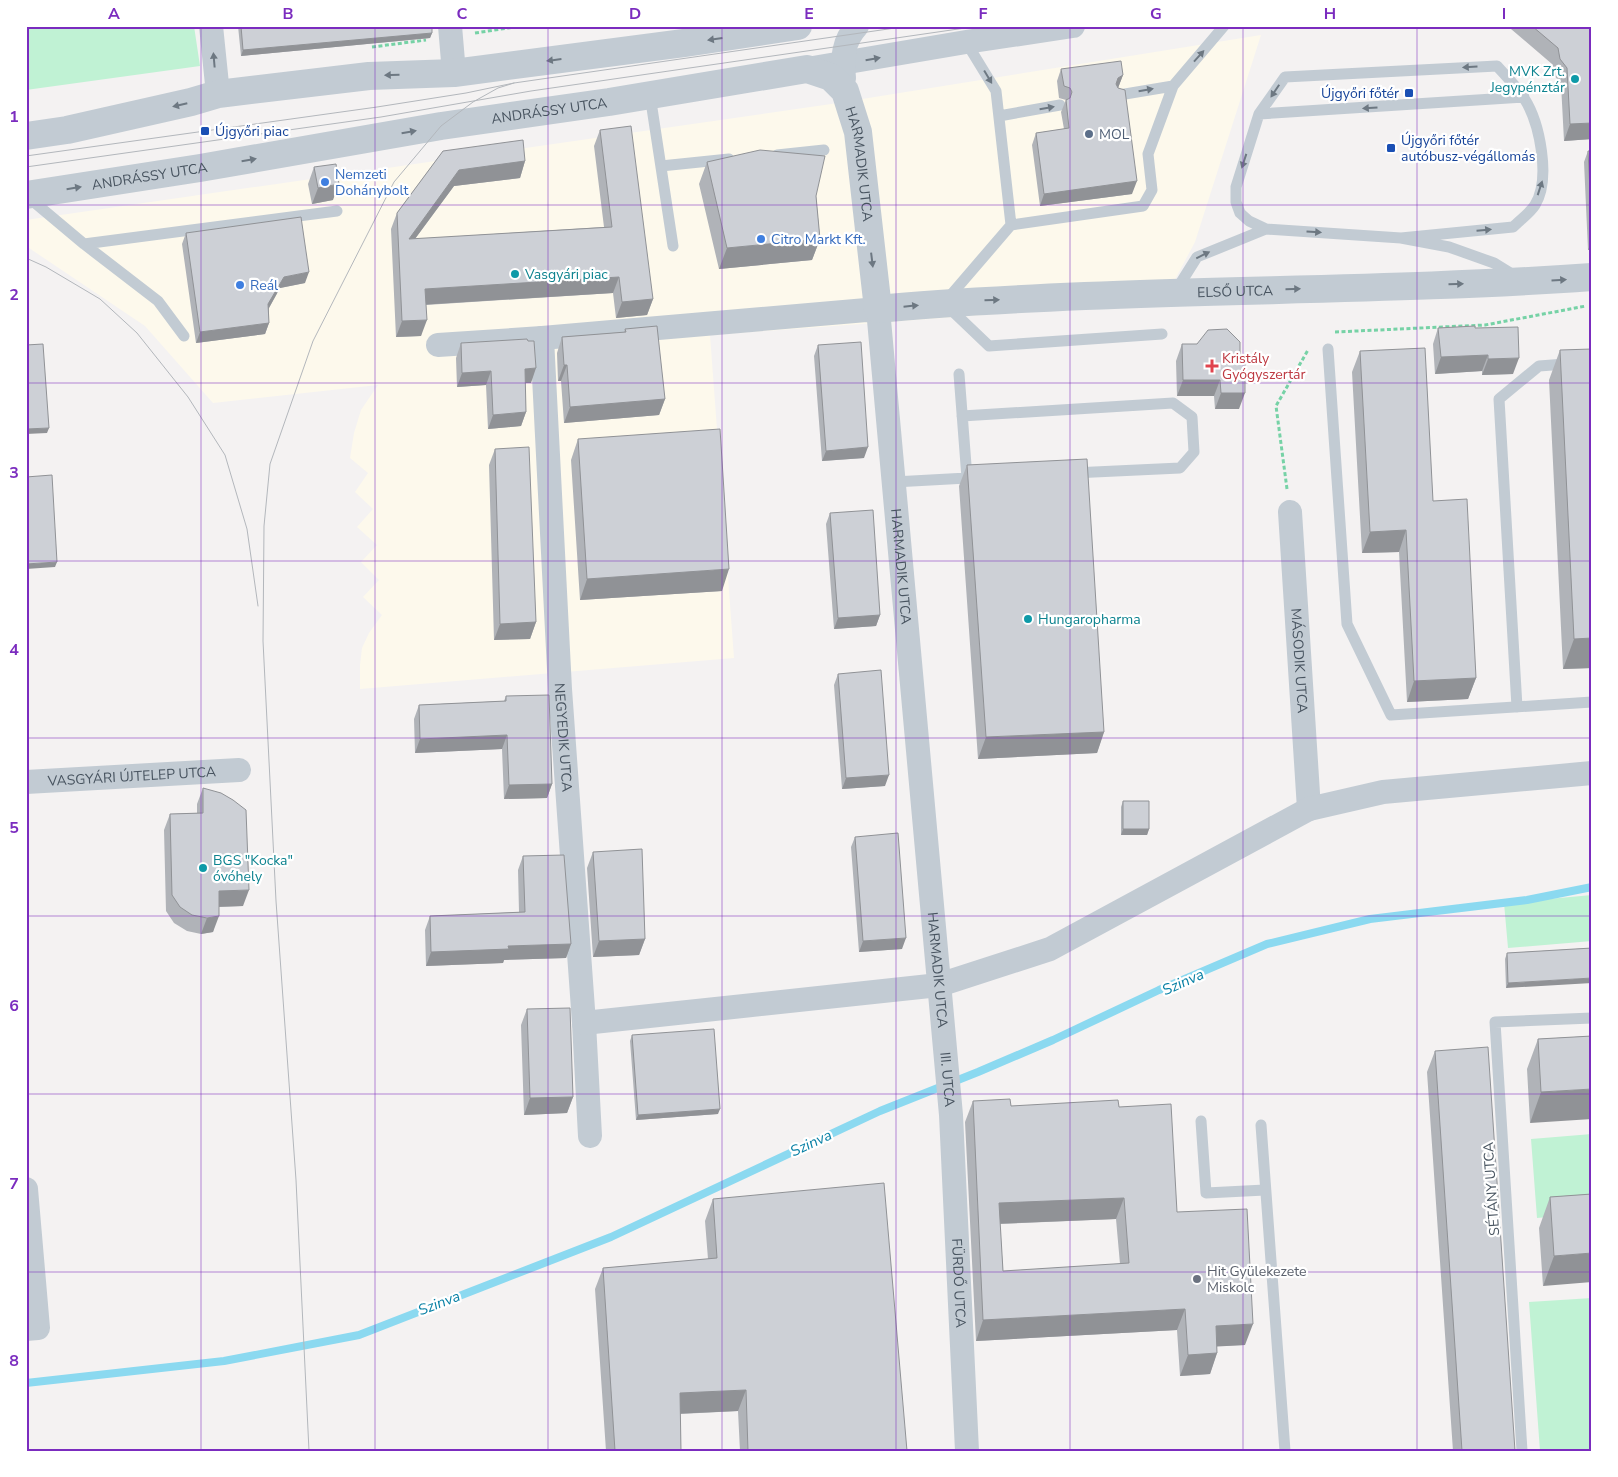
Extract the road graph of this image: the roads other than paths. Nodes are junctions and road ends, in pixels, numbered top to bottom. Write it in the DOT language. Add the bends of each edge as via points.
graph roads {
  1 [pos="211,26"];
  2 [pos="450,26"];
  3 [pos="798,26"];
  4 [pos="857,26"];
  5 [pos="1073,26"];
  6 [pos="1224,26"];
  7 [pos="682,35"];
  8 [pos="966,42"];
  9 [pos="842,64"];
  10 [pos="807,70"];
  11 [pos="454,73"];
  12 [pos="1173,86"];
  13 [pos="845,91"];
  14 [pos="218,94"];
  15 [pos="650,95"];
  16 [pos="1119,95"];
  17 [pos="1524,98"];
  18 [pos="1060,105"];
  19 [pos="1259,114"];
  20 [pos="999,116"];
  21 [pos="26,136"];
  22 [pos="824,150"];
  23 [pos="766,156"];
  24 [pos="738,158"];
  25 [pos="661,166"];
  26 [pos="26,196"];
  27 [pos="337,211"];
  28 [pos="1011,225"];
  29 [pos="1266,229"];
  30 [pos="1401,238"];
  31 [pos="84,244"];
  32 [pos="673,246"];
  33 [pos="1592,277"];
  34 [pos="1526,282"];
  35 [pos="1175,293"];
  36 [pos="944,302"];
  37 [pos="878,309"];
  38 [pos="1162,334"];
  39 [pos="184,336"];
  40 [pos="542,338"];
  41 [pos="438,345"];
  42 [pos="1328,349"];
  43 [pos="1592,362"];
  44 [pos="959,374"];
  45 [pos="962,416"];
  46 [pos="1064,473"];
  47 [pos="894,482"];
  48 [pos="1290,512"];
  49 [pos="1592,702"];
  50 [pos="1517,707"];
  51 [pos="239,770"];
  52 [pos="1592,773"];
  53 [pos="26,782"];
  54 [pos="1309,809"];
  55 [pos="939,985"];
  56 [pos="1592,1018"];
  57 [pos="584,1023"];
  58 [pos="946,1043"];
  59 [pos="951,1114"];
  60 [pos="1202,1121"];
  61 [pos="1261,1125"];
  62 [pos="590,1136"];
  63 [pos="26,1189"];
  64 [pos="1265,1190"];
  65 [pos="32,1328"];
  66 [pos="967,1451"];
  67 [pos="1285,1451"];
  68 [pos="1522,1451"];
  14 -- 1 [label="street, one-way"];
  2 -- 11 [label="street"];
  3 -- 7 [label="street, one-way"];
  4 -- 9 [label="street, HARMADIK UTCA" via="845,45"];
  5 -- 8 [label="street, ANDRÁSSY UTCA"];
  12 -- 6 [label="lane, one-way"];
  7 -- 11 [label="street, one-way"];
  9 -- 8 [label="street, ANDRÁSSY UTCA, one-way"];
  8 -- 20 [label="lane, one-way" via="996,91"];
  9 -- 10 [label="street, ANDRÁSSY UTCA"];
  9 -- 13 [label="street, HARMADIK UTCA"];
  10 -- 13 [label="street, HARMADIK UTCA" via="831,77"];
  10 -- 15 [label="street, ANDRÁSSY UTCA"];
  11 -- 14 [label="street, one-way" via="369,76"];
  16 -- 12 [label="lane, one-way"];
  12 -- 28 [label="lane" via="1148,154 1152,190 1144,206"];
  13 -- 37 [label="street, HARMADIK UTCA, one-way" via="858,132"];
  14 -- 21 [label="street, one-way" via="67,130"];
  15 -- 25 [label="lane"];
  26 -- 15 [label="street, ANDRÁSSY UTCA, one-way"];
  17 -- 19 [label="lane, one-way"];
  17 -- 19 [label="lane, one-way" via="1497,66 1285,77"];
  30 -- 17 [label="lane, one-way" via="1513,227 1535,205 1543,180 1540,148 1535,120"];
  20 -- 18 [label="lane, one-way"];
  19 -- 29 [label="lane, one-way" via="1236,188 1236,202 1248,221"];
  20 -- 28 [label="lane"];
  22 -- 23 [label="lane"];
  24 -- 25 [label="lane"];
  25 -- 32 [label="lane"];
  26 -- 31 [label="lane"];
  27 -- 31 [label="lane"];
  28 -- 36 [label="lane"];
  29 -- 30 [label="lane, one-way"];
  35 -- 29 [label="lane, one-way" via="1197,257"];
  30 -- 34 [label="lane" via="1449,247 1494,263"];
  31 -- 39 [label="lane" via="158,301"];
  34 -- 33 [label="street, ELSŐ UTCA, one-way"];
  35 -- 34 [label="street, ELSŐ UTCA, one-way"];
  36 -- 35 [label="street, ELSŐ UTCA, one-way"];
  37 -- 36 [label="street, ELSŐ UTCA, one-way"];
  36 -- 38 [label="lane" via="988,346"];
  37 -- 40 [label="street"];
  37 -- 47 [label="street, HARMADIK UTCA"];
  40 -- 41 [label="street"];
  40 -- 57 [label="street, NEGYEDIK UTCA" via="560,688"];
  42 -- 50 [label="lane" via="1347,624 1391,715"];
  43 -- 50 [label="lane" via="1539,366 1499,399"];
  44 -- 45 [label="lane"];
  45 -- 46 [label="lane" via="1173,403 1192,417 1194,452 1180,468"];
  45 -- 47 [label="lane" via="971,478"];
  47 -- 55 [label="street, HARMADIK UTCA"];
  48 -- 54 [label="street, MÁSODIK UTCA"];
  49 -- 50 [label="lane"];
  51 -- 53 [label="street, VASGYÁRI ÚJTELEP UTCA"];
  52 -- 54 [label="street" via="1383,792"];
  54 -- 55 [label="street" via="1050,949"];
  55 -- 57 [label="street"];
  55 -- 58 [label="street, HARMADIK UTCA"];
  56 -- 68 [label="lane, SÉTÁNY UTCA" via="1495,1022"];
  57 -- 62 [label="street, NEGYEDIK UTCA"];
  58 -- 59 [label="street, III. UTCA"];
  59 -- 66 [label="street, FÜRDŐ UTCA"];
  60 -- 64 [label="lane" via="1206,1193"];
  61 -- 64 [label="lane"];
  63 -- 65 [label="street"];
  64 -- 67 [label="lane"];
}
